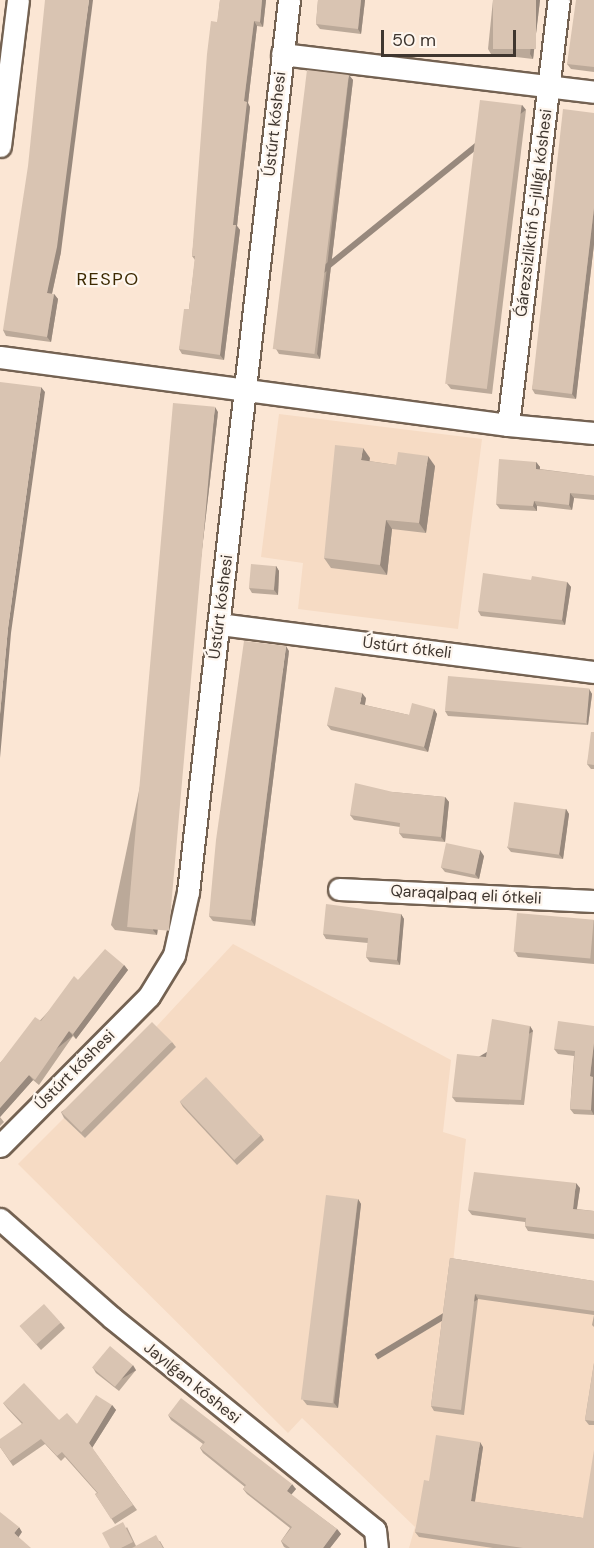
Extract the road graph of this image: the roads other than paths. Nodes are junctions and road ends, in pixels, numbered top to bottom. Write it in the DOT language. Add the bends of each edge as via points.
graph roads {
  1 [pos="18,0"];
  2 [pos="289,0"];
  3 [pos="559,0"];
  4 [pos="282,54"];
  5 [pos="550,87"];
  6 [pos="594,92"];
  7 [pos="0,146"];
  8 [pos="0,357"];
  9 [pos="247,391"];
  10 [pos="508,425"];
  11 [pos="594,433"];
  12 [pos="219,624"];
  13 [pos="594,672"];
  14 [pos="339,889"];
  15 [pos="594,901"];
  16 [pos="0,1146"];
  17 [pos="0,1219"];
  18 [pos="377,1548"];
  1 -- 7 [label="street"];
  2 -- 4 [label="street, Ústúrt kóshesi"];
  3 -- 5 [label="street, Ǵárezsizliktiń 5-jıllıǵı kóshesi"];
  4 -- 5 [label="street"];
  4 -- 9 [label="street, Ústúrt kóshesi"];
  5 -- 6 [label="street"];
  5 -- 10 [label="street, Ǵárezsizliktiń 5-jıllıǵı kóshesi"];
  8 -- 9 [label="street"];
  9 -- 10 [label="street"];
  9 -- 12 [label="street, Ústúrt kóshesi"];
  10 -- 11 [label="street"];
  12 -- 13 [label="street, Ústúrt ótkeli"];
  12 -- 16 [label="street, Ústúrt kóshesi" via="188,892 174,955 149,996"];
  14 -- 15 [label="street, Qaraqalpaq eli ótkeli"];
  17 -- 18 [label="street, Jayılǵan kóshesi" via="111,1317 375,1530"];
}
